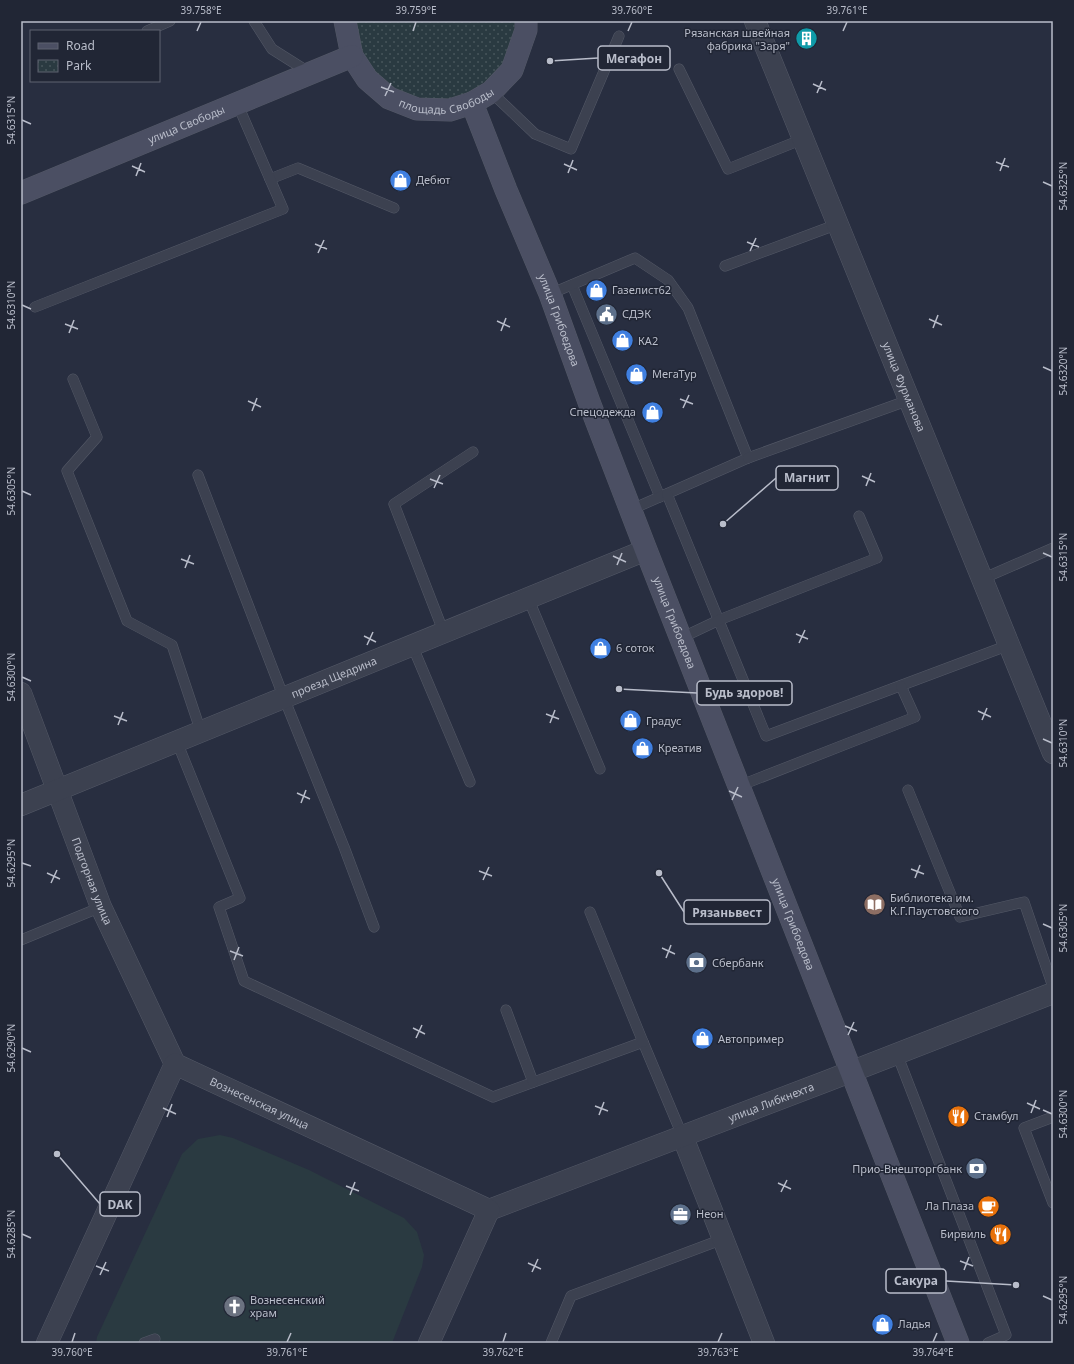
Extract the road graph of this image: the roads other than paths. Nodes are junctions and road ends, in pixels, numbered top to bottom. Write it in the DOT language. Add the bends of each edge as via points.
graph roads {
  1 [pos="170,21"];
  2 [pos="254,21"];
  3 [pos="345,21"];
  4 [pos="526,21"];
  5 [pos="755,21"];
  6 [pos="149,30"];
  7 [pos="619,36"];
  8 [pos="352,56"];
  9 [pos="679,69"];
  10 [pos="310,73"];
  11 [pos="491,92"];
  12 [pos="237,103"];
  13 [pos="472,103"];
  14 [pos="803,139"];
  15 [pos="270,180"];
  16 [pos="21,193"];
  17 [pos="394,208"];
  18 [pos="838,224"];
  19 [pos="726,266"];
  20 [pos="572,285"];
  21 [pos="550,294"];
  22 [pos="35,307"];
  23 [pos="73,379"];
  24 [pos="909,400"];
  25 [pos="473,452"];
  26 [pos="748,458"];
  27 [pos="198,475"];
  28 [pos="664,495"];
  29 [pos="630,510"];
  30 [pos="858,516"];
  31 [pos="1053,548"];
  32 [pos="646,550"];
  33 [pos="982,579"];
  34 [pos="528,598"];
  35 [pos="719,620"];
  36 [pos="444,633"];
  37 [pos="681,638"];
  38 [pos="1009,644"];
  39 [pos="412,645"];
  40 [pos="901,686"];
  41 [pos="21,693"];
  42 [pos="284,698"];
  43 [pos="201,732"];
  44 [pos="177,742"];
  45 [pos="1053,753"];
  46 [pos="600,770"];
  47 [pos="470,782"];
  48 [pos="739,786"];
  49 [pos="908,790"];
  50 [pos="57,791"];
  51 [pos="21,805"];
  52 [pos="101,907"];
  53 [pos="590,912"];
  54 [pos="374,928"];
  55 [pos="21,940"];
  56 [pos="1053,987"];
  57 [pos="1053,993"];
  58 [pos="506,1010"];
  59 [pos="643,1042"];
  60 [pos="897,1054"];
  61 [pos="175,1064"];
  62 [pos="851,1072"];
  63 [pos="533,1082"];
  64 [pos="1053,1117"];
  65 [pos="682,1135"];
  66 [pos="1053,1203"];
  67 [pos="489,1210"];
  68 [pos="723,1239"];
  69 [pos="155,1339"];
  70 [pos="47,1343"];
  71 [pos="144,1343"];
  72 [pos="429,1343"];
  73 [pos="551,1343"];
  74 [pos="764,1343"];
  75 [pos="958,1343"];
  76 [pos="988,1343"];
  1 -- 6 [label="lane"];
  2 -- 10 [label="lane" via="272,49"];
  3 -- 8 [label="main road, площадь Свободы"];
  4 -- 11 [label="main road, площадь Свободы" via="526,30 512,70"];
  5 -- 14 [label="street, улица Фурманова"];
  7 -- 11 [label="lane" via="571,149 535,134"];
  8 -- 10 [label="main road, улица Свободы"];
  8 -- 13 [label="main road, площадь Свободы" via="367,79 389,98 416,109 450,110"];
  9 -- 14 [label="lane" via="728,169"];
  10 -- 12 [label="main road, улица Свободы"];
  11 -- 13 [label="main road, площадь Свободы"];
  12 -- 15 [label="lane"];
  12 -- 16 [label="main road, улица Свободы"];
  13 -- 21 [label="main road, улица Грибоедова"];
  14 -- 18 [label="street, улица Фурманова"];
  15 -- 17 [label="lane" via="298,168"];
  15 -- 22 [label="lane" via="283,209"];
  18 -- 19 [label="lane"];
  18 -- 24 [label="street, улица Фурманова"];
  20 -- 21 [label="lane"];
  20 -- 26 [label="lane" via="635,258 668,280 688,308"];
  20 -- 28 [label="lane"];
  21 -- 29 [label="main road, улица Грибоедова"];
  23 -- 43 [label="lane" via="97,437 67,471 127,621 172,645"];
  24 -- 26 [label="lane"];
  24 -- 33 [label="street, улица Фурманова"];
  25 -- 36 [label="lane" via="394,504"];
  26 -- 28 [label="lane"];
  27 -- 42 [label="lane"];
  28 -- 29 [label="lane"];
  28 -- 35 [label="lane"];
  29 -- 32 [label="main road, улица Грибоедова"];
  30 -- 35 [label="lane" via="877,558"];
  31 -- 33 [label="lane"];
  32 -- 34 [label="street, проезд Щедрина"];
  32 -- 37 [label="main road, улица Грибоедова"];
  33 -- 38 [label="street, улица Фурманова"];
  34 -- 36 [label="street, проезд Щедрина"];
  34 -- 46 [label="lane"];
  35 -- 37 [label="lane"];
  35 -- 40 [label="lane" via="766,736"];
  36 -- 39 [label="street, проезд Щедрина"];
  37 -- 48 [label="main road, улица Грибоедова"];
  38 -- 40 [label="lane"];
  38 -- 45 [label="street, улица Фурманова"];
  39 -- 42 [label="street, проезд Щедрина"];
  39 -- 47 [label="lane"];
  40 -- 48 [label="lane" via="915,717"];
  41 -- 50 [label="street, Подгорная улица"];
  42 -- 43 [label="street, проезд Щедрина"];
  42 -- 54 [label="lane"];
  43 -- 44 [label="street, проезд Щедрина"];
  44 -- 50 [label="street, проезд Щедрина"];
  44 -- 63 [label="lane" via="240,898 219,907 244,981 493,1097"];
  48 -- 62 [label="main road, улица Грибоедова"];
  49 -- 56 [label="lane" via="960,917 1024,902"];
  50 -- 51 [label="street, проезд Щедрина"];
  50 -- 52 [label="street, Подгорная улица"];
  52 -- 55 [label="lane"];
  52 -- 61 [label="street, Подгорная улица"];
  53 -- 59 [label="lane"];
  57 -- 60 [label="street, улица Либкнехта"];
  58 -- 63 [label="lane"];
  59 -- 63 [label="lane"];
  59 -- 65 [label="lane"];
  60 -- 62 [label="street, улица Либкнехта"];
  60 -- 76 [label="lane" via="1006,1335"];
  61 -- 67 [label="street, Вознесенская улица"];
  61 -- 70 [label="street"];
  62 -- 65 [label="street, улица Либкнехта"];
  62 -- 75 [label="main road, улица Грибоедова"];
  64 -- 66 [label="lane" via="1024,1128"];
  65 -- 67 [label="street, улица Либкнехта"];
  65 -- 68 [label="street"];
  67 -- 72 [label="street"];
  68 -- 73 [label="lane" via="571,1296"];
  68 -- 74 [label="street"];
  69 -- 71 [label="lane"];
}
